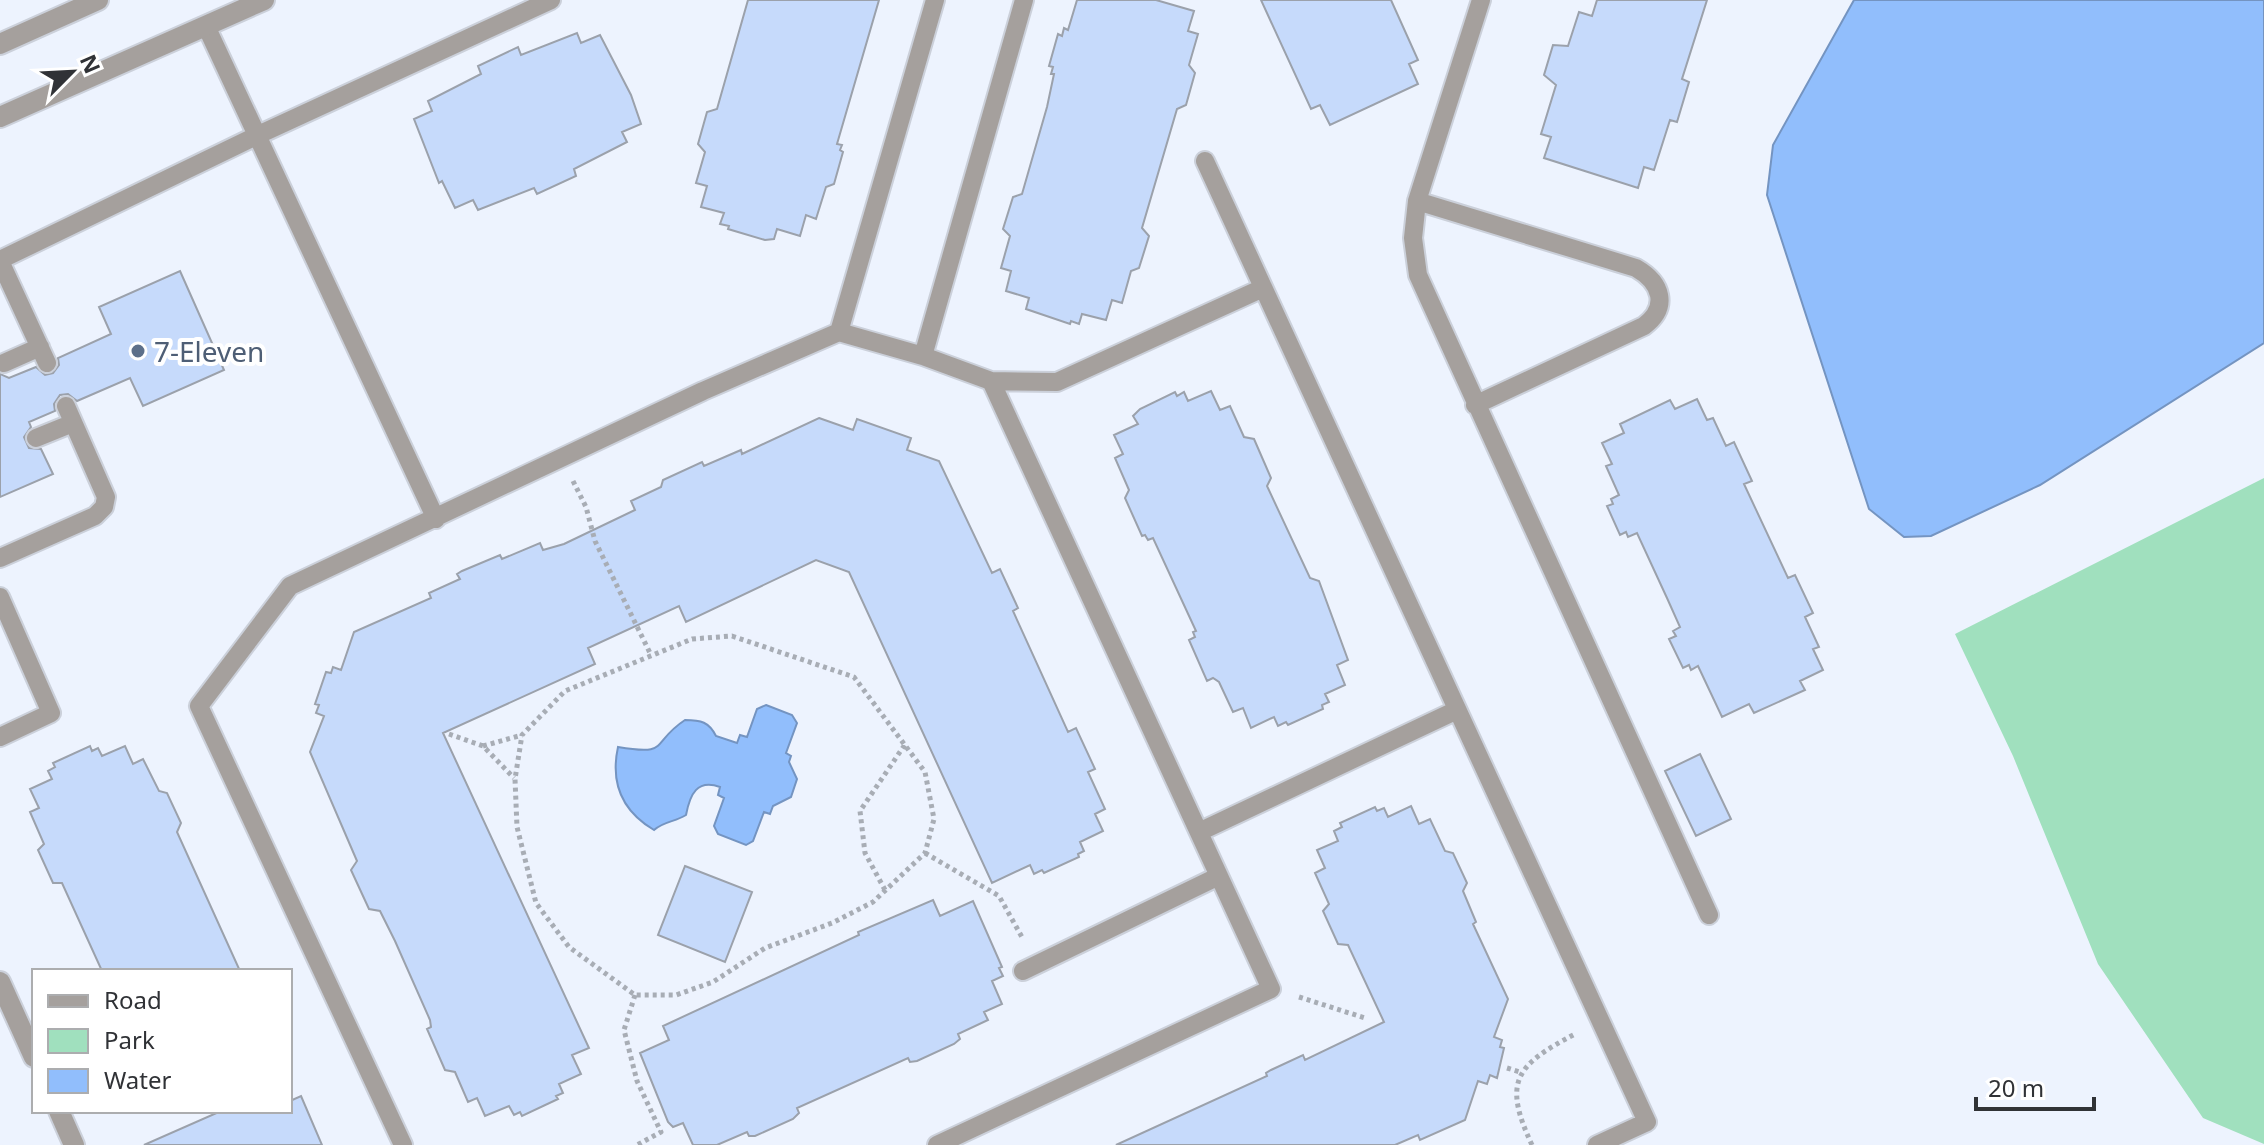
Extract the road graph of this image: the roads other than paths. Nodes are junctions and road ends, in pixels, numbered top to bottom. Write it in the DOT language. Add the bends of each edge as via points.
graph roads {
  1 [pos="98,0"];
  2 [pos="264,0"];
  3 [pos="551,0"];
  4 [pos="935,0"];
  5 [pos="1024,0"];
  6 [pos="1481,0"];
  7 [pos="206,26"];
  8 [pos="0,44"];
  9 [pos="0,117"];
  10 [pos="256,136"];
  11 [pos="1205,161"];
  12 [pos="1417,201"];
  13 [pos="0,261"];
  14 [pos="1263,288"];
  15 [pos="839,332"];
  16 [pos="923,356"];
  17 [pos="4,363"];
  18 [pos="991,381"];
  19 [pos="1475,405"];
  20 [pos="36,438"];
  21 [pos="436,519"];
  22 [pos="0,558"];
  23 [pos="0,597"];
  24 [pos="1457,710"];
  25 [pos="0,737"];
  26 [pos="1199,832"];
  27 [pos="1219,876"];
  28 [pos="1709,915"];
  29 [pos="1029,968"];
  30 [pos="0,982"];
  31 [pos="32,1053"];
  32 [pos="60,1113"];
  33 [pos="942,1144"];
  34 [pos="74,1145"];
  35 [pos="403,1145"];
  36 [pos="1597,1145"];
  1 -- 8 [label="street"];
  2 -- 7 [label="street"];
  3 -- 10 [label="lane"];
  4 -- 15 [label="lane"];
  5 -- 16 [label="lane"];
  6 -- 12 [label="lane"];
  7 -- 9 [label="street"];
  7 -- 10 [label="lane"];
  10 -- 13 [label="lane"];
  10 -- 21 [label="lane"];
  11 -- 14 [label="lane"];
  12 -- 19 [label="lane" via="1413,238 1418,275"];
  12 -- 19 [label="lane" via="1636,268 1651,278 1660,296 1657,313 1644,326"];
  13 -- 17 [label="lane" via="43,355"];
  14 -- 18 [label="lane" via="1057,382"];
  14 -- 24 [label="lane"];
  15 -- 16 [label="lane"];
  15 -- 21 [label="lane"];
  16 -- 18 [label="lane"];
  18 -- 26 [label="lane"];
  19 -- 28 [label="lane"];
  20 -- 22 [label="lane" via="70,414 106,497 104,507 95,516"];
  21 -- 35 [label="lane" via="290,586 199,706"];
  23 -- 25 [label="lane" via="51,713"];
  24 -- 26 [label="lane"];
  24 -- 36 [label="lane" via="1647,1122"];
  26 -- 27 [label="lane"];
  27 -- 29 [label="lane"];
  27 -- 33 [label="lane" via="1271,989"];
  30 -- 31 [label="street"];
  32 -- 34 [label="street"];
}
